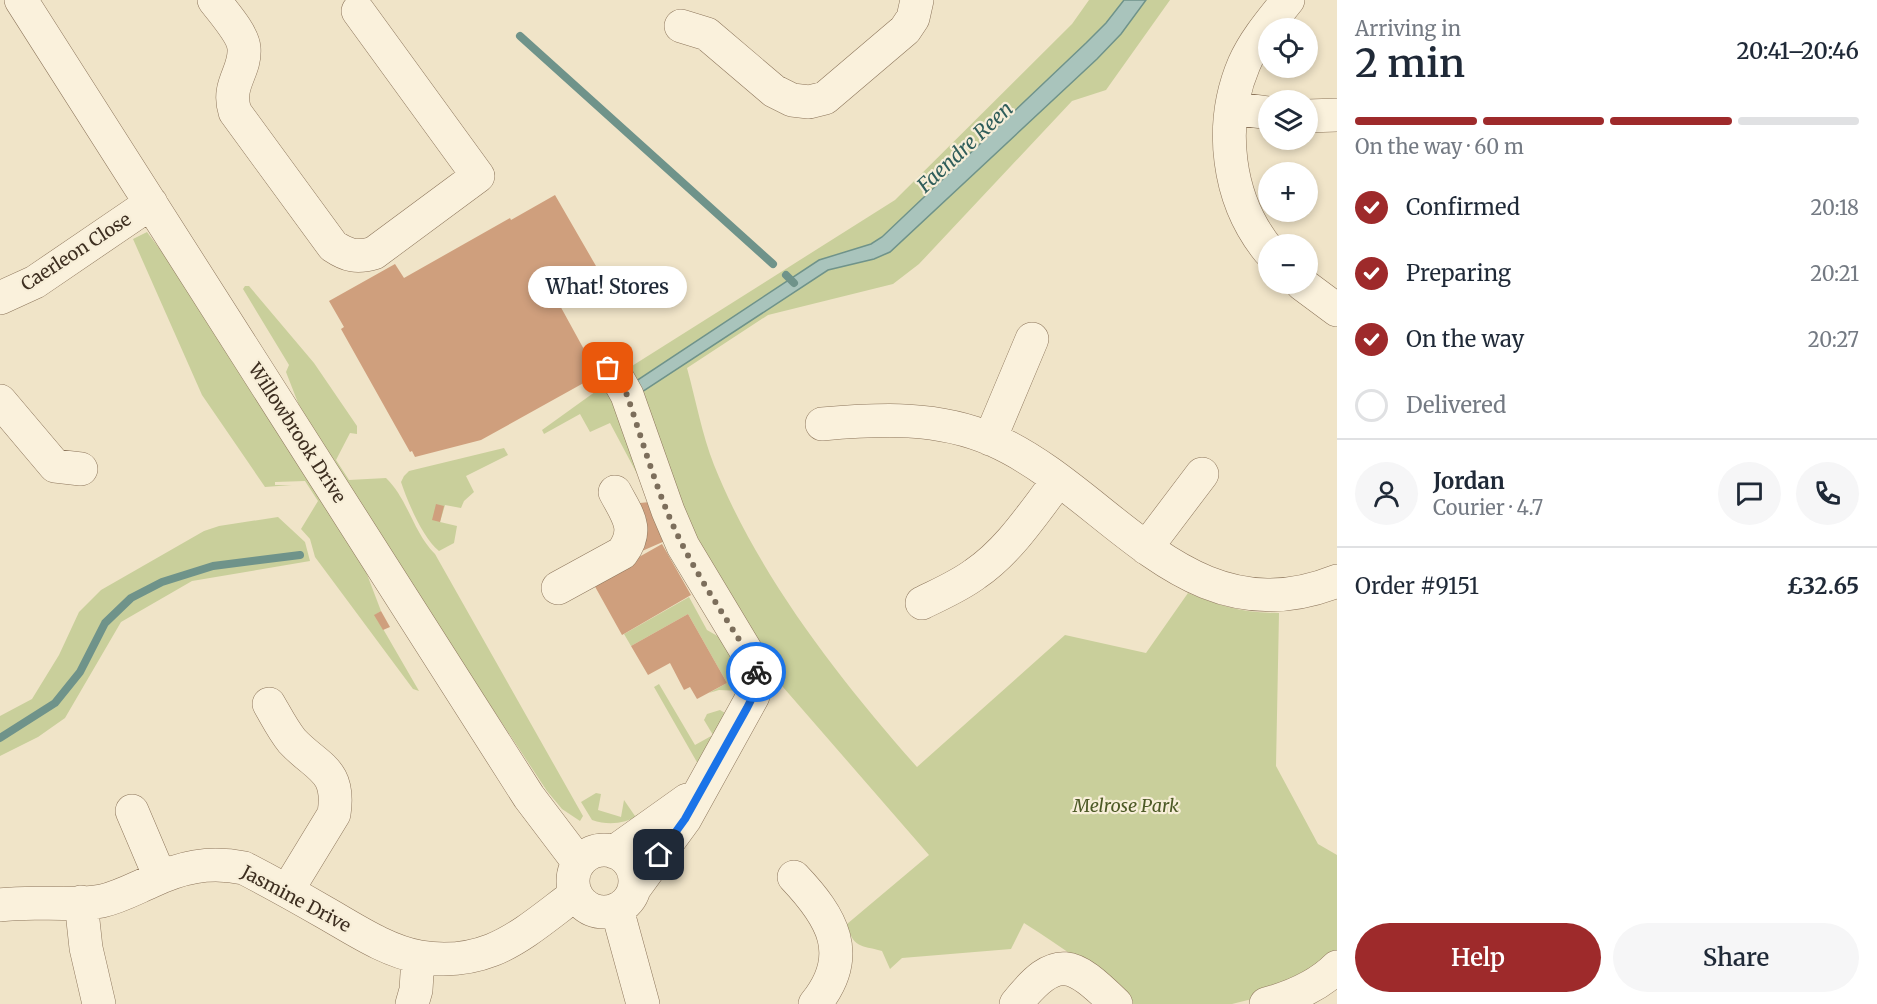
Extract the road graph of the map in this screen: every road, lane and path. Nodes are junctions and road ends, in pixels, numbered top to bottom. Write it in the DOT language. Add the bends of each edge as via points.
graph roads {
  1 [pos="214,0"];
  2 [pos="917,0"];
  3 [pos="1288,0"];
  4 [pos="32,4"];
  5 [pos="358,11"];
  6 [pos="681,26"];
  7 [pos="1232,108"];
  8 [pos="1258,112"];
  9 [pos="1318,116"];
  10 [pos="1337,116"];
  11 [pos="151,203"];
  12 [pos="1258,235"];
  13 [pos="1315,294"];
  14 [pos="0,298"];
  15 [pos="1337,310"];
  16 [pos="1032,339"];
  17 [pos="608,368"];
  18 [pos="0,402"];
  19 [pos="822,424"];
  20 [pos="990,439"];
  21 [pos="81,469"];
  22 [pos="1202,474"];
  23 [pos="1058,481"];
  24 [pos="615,492"];
  25 [pos="1146,548"];
  26 [pos="1337,581"];
  27 [pos="558,588"];
  28 [pos="922,603"];
  29 [pos="269,704"];
  30 [pos="704,785"];
  31 [pos="132,811"];
  32 [pos="614,852"];
  33 [pos="160,877"];
  34 [pos="794,877"];
  35 [pos="577,878"];
  36 [pos="287,891"];
  37 [pos="625,899"];
  38 [pos="81,902"];
  39 [pos="0,905"];
  40 [pos="418,957"];
  41 [pos="1337,967"];
  42 [pos="99,1004"];
  43 [pos="412,1004"];
  44 [pos="643,1004"];
  45 [pos="815,1004"];
  46 [pos="1016,1004"];
  47 [pos="1116,1004"];
  48 [pos="1266,1004"];
  1 -- 5 [label="street" via="241,38 244,49 232,91 235,112 333,246 360,257 374,253 478,176"];
  2 -- 6 [label="street" via="905,30 825,98 809,102 774,92 707,34"];
  3 -- 7 [label="street" via="1244,63"];
  4 -- 11 [label="street, Willowbrook Drive"];
  7 -- 8 [label="street"];
  7 -- 12 [label="street" via="1229,127 1234,178 1240,202"];
  9 -- 10 [label="street"];
  11 -- 14 [label="street, Caerleon Close" via="35,282"];
  11 -- 35 [label="street, Willowbrook Drive" via="548,823"];
  13 -- 15 [label="street"];
  16 -- 20 [label="street"];
  17 -- 30 [label="street" via="627,395 683,546 757,669 753,696"];
  18 -- 21 [label="street" via="55,466"];
  19 -- 20 [label="street" via="919,420"];
  20 -- 23 [label="street" via="1031,460"];
  22 -- 25 [label="street"];
  23 -- 25 [label="street"];
  23 -- 28 [label="street" via="1000,553 976,574"];
  24 -- 27 [label="street" via="632,531 629,544 622,553"];
  25 -- 26 [label="street" via="1193,577 1237,592 1266,596 1295,593"];
  29 -- 36 [label="street" via="290,739 325,769 336,801 334,814"];
  30 -- 32 [label="street"];
  30 -- 37 [label="street" via="685,819"];
  31 -- 33 [label="street"];
  32 -- 35 [label="street" via="595,852"];
  32 -- 37 [label="street" via="633,870"];
  33 -- 36 [label="street, Jasmine Drive" via="191,867 224,864 244,868"];
  33 -- 38 [label="street, Jasmine Drive" via="117,897"];
  34 -- 45 [label="street" via="813,896 835,940 834,972"];
  35 -- 37 [label="street" via="582,903 598,912"];
  35 -- 40 [label="street, Jasmine Drive" via="513,939 492,950 445,960"];
  36 -- 40 [label="street, Jasmine Drive" via="365,935"];
  37 -- 44 [label="street" via="632,970"];
  38 -- 39 [label="street, Jasmine Drive"];
  38 -- 42 [label="street"];
  40 -- 43 [label="street"];
  41 -- 48 [label="street" via="1312,986"];
  46 -- 47 [label="street" via="1035,983 1058,968 1080,973"];
}
